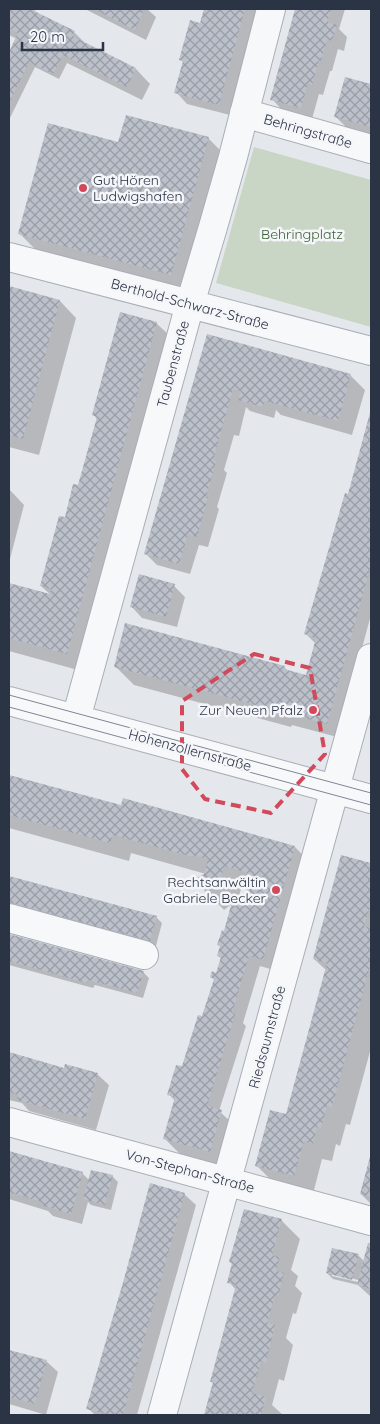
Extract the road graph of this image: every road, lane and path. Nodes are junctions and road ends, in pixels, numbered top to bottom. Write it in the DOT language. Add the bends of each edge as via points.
graph roads {
  1 [pos="271,9"];
  2 [pos="244,112"];
  3 [pos="371,149"];
  4 [pos="9,257"];
  5 [pos="190,304"];
  6 [pos="371,352"];
  7 [pos="371,658"];
  8 [pos="9,701"];
  9 [pos="76,719"];
  10 [pos="334,789"];
  11 [pos="371,799"];
  12 [pos="9,918"];
  13 [pos="144,955"];
  14 [pos="9,1122"];
  15 [pos="228,1181"];
  16 [pos="371,1220"];
  17 [pos="162,1415"];
  1 -- 2 [label="street, Taubenstraße"];
  2 -- 3 [label="street, Behringstraße"];
  2 -- 5 [label="street, Taubenstraße"];
  4 -- 5 [label="street, Berthold-Schwarz-Straße"];
  5 -- 6 [label="street, Berthold-Schwarz-Straße"];
  5 -- 9 [label="street, Taubenstraße"];
  7 -- 10 [label="street, Riedsaumstraße"];
  8 -- 9 [label="street, Hohenzollernstraße"];
  9 -- 10 [label="street, Hohenzollernstraße"];
  10 -- 11 [label="street, Hohenzollernstraße"];
  10 -- 15 [label="street, Riedsaumstraße"];
  12 -- 13 [label="street"];
  14 -- 15 [label="street, Von-Stephan-Straße"];
  15 -- 16 [label="street, Von-Stephan-Straße"];
  15 -- 17 [label="street, Riedsaumstraße"];
}
